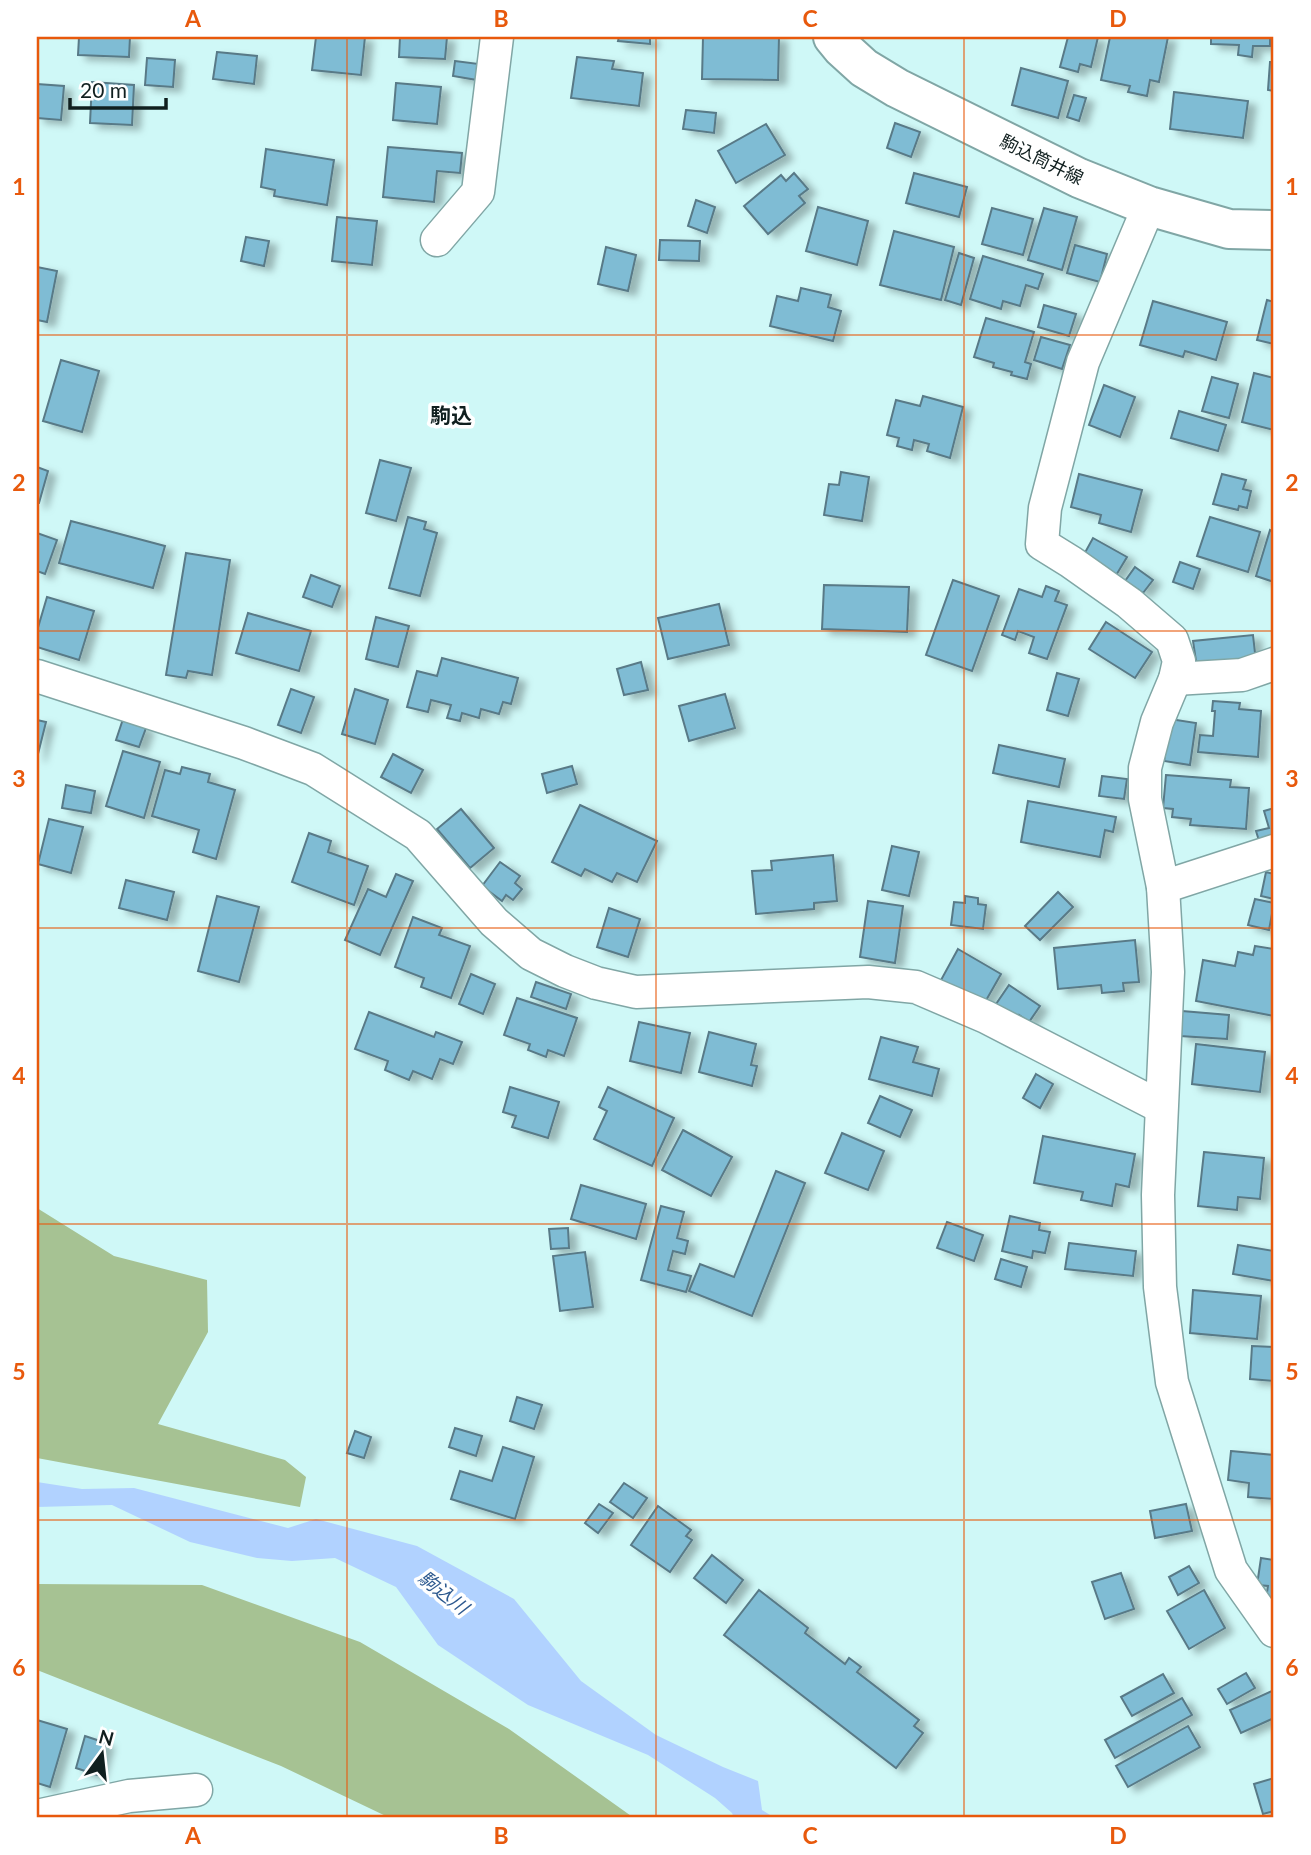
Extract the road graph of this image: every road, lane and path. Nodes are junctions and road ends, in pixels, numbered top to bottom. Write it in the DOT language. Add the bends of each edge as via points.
graph roads {
  1 [pos="497,37"];
  2 [pos="832,37"];
  3 [pos="1149,206"];
  4 [pos="1274,230"];
  5 [pos="437,240"];
  6 [pos="1274,664"];
  7 [pos="37,676"];
  8 [pos="1175,679"];
  9 [pos="1274,851"];
  10 [pos="1163,887"];
  11 [pos="1161,1107"];
  12 [pos="1274,1631"];
  13 [pos="196,1790"];
  14 [pos="37,1816"];
  1 -- 5 [label="street" via="478,192"];
  2 -- 3 [label="main road, 駒込筒井線" via="864,68 897,88 1079,178"];
  3 -- 4 [label="main road, 駒込筒井線" via="1228,229"];
  3 -- 8 [label="street" via="1083,362 1045,508 1042,544 1129,603 1172,640 1179,661"];
  6 -- 8 [label="street" via="1242,675"];
  7 -- 11 [label="street" via="313,769 418,835 494,922 531,954 596,983 636,992 868,982 916,987 986,1017"];
  8 -- 10 [label="street" via="1145,768 1145,799"];
  9 -- 10 [label="street"];
  10 -- 11 [label="street" via="1168,972"];
  11 -- 12 [label="street" via="1160,1287 1172,1382 1231,1570"];
  13 -- 14 [label="street" via="129,1796"];
}
